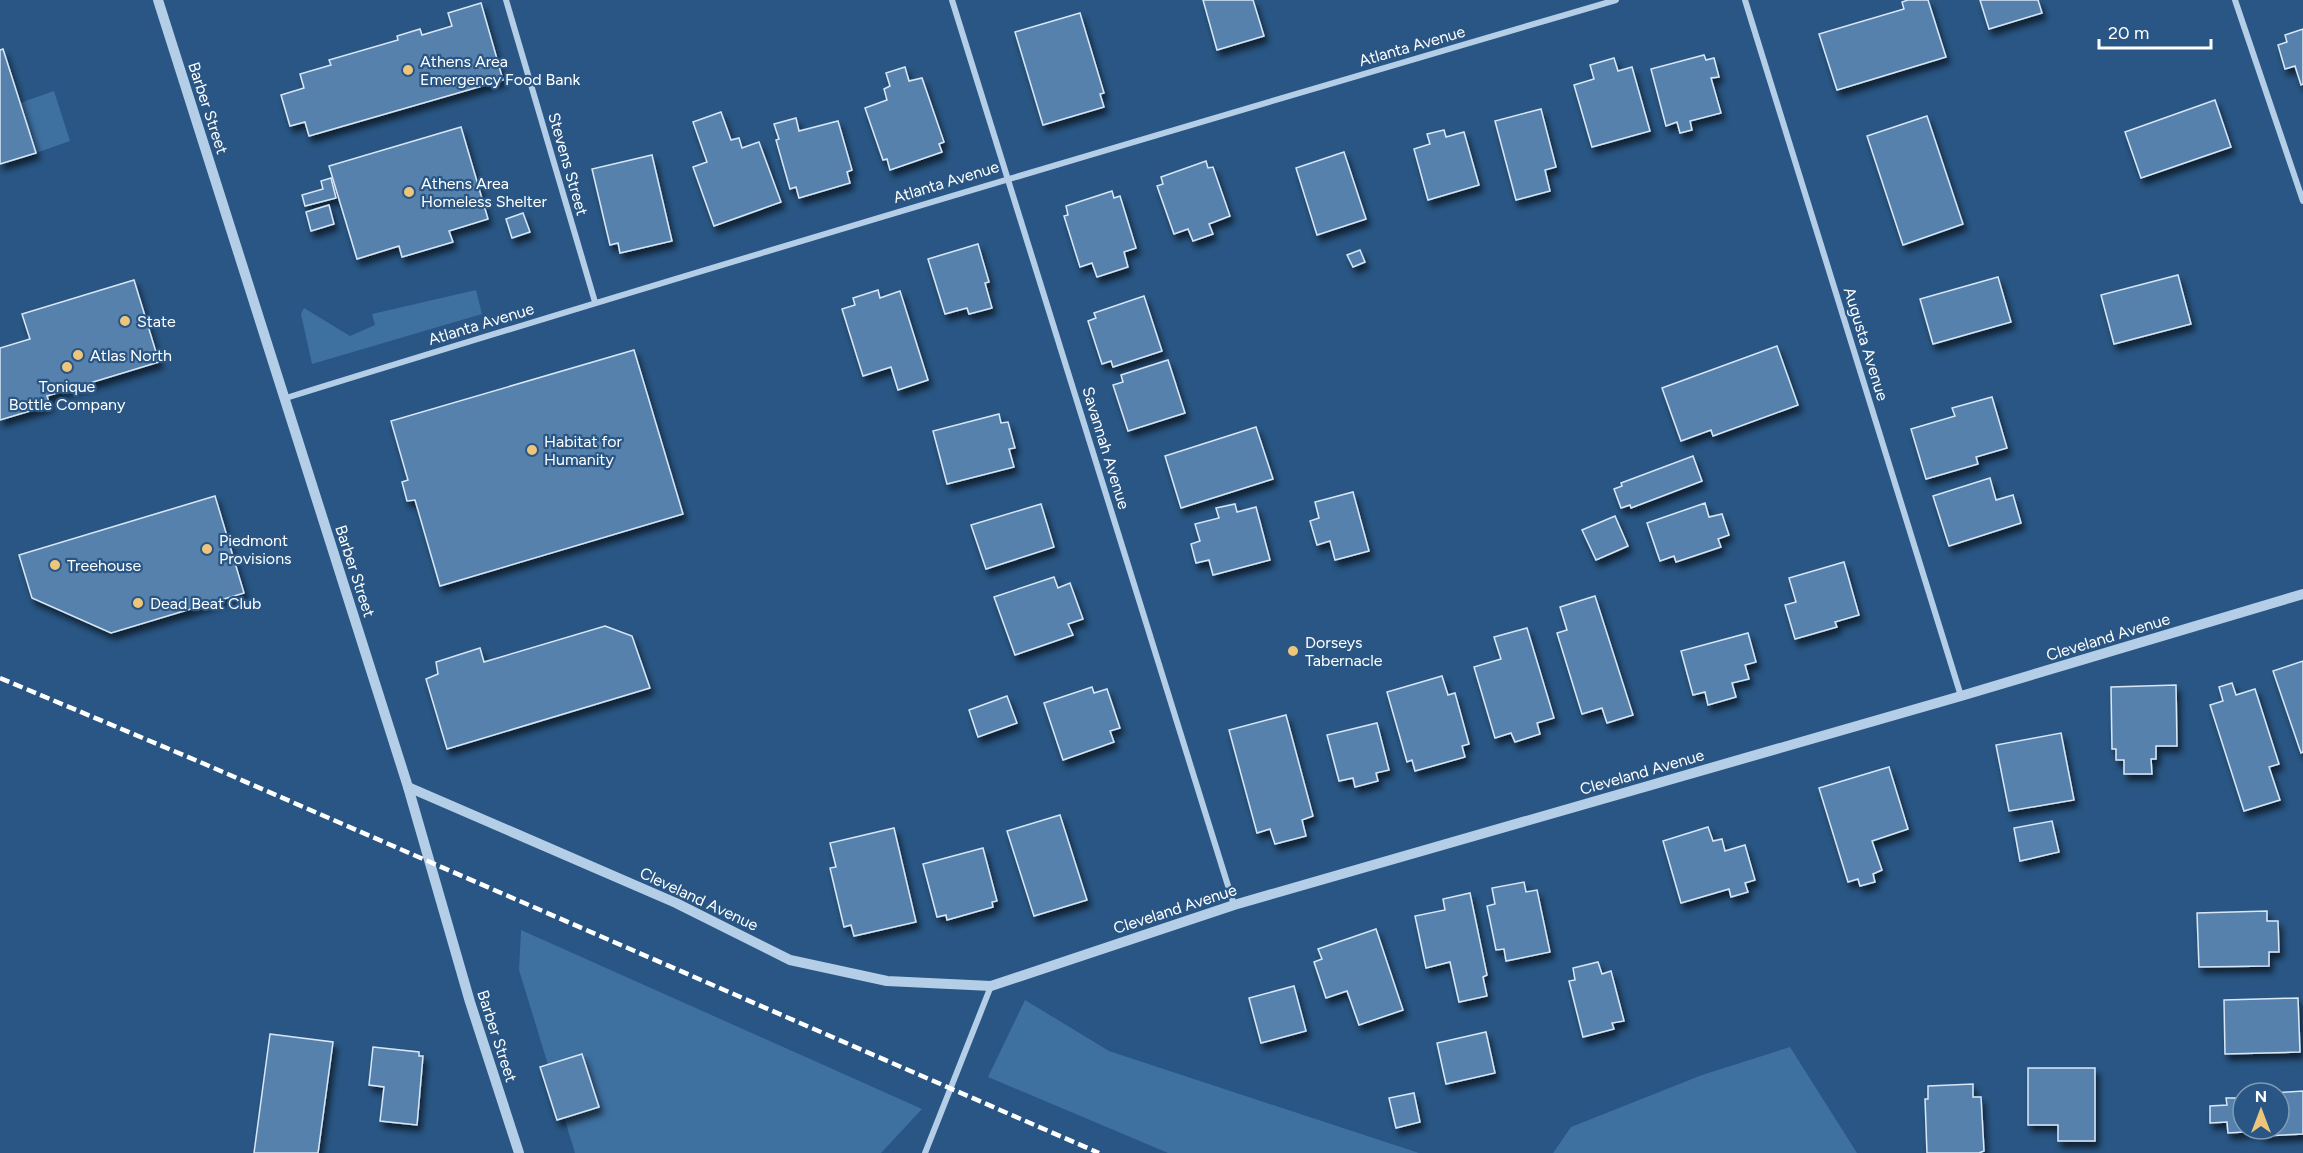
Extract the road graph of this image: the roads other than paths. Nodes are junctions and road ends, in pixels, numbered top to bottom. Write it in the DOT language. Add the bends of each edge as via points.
graph roads {
  1 [pos="158,0"];
  2 [pos="506,0"];
  3 [pos="952,0"];
  4 [pos="1616,0"];
  5 [pos="1745,0"];
  6 [pos="2235,0"];
  7 [pos="1008,178"];
  8 [pos="2303,201"];
  9 [pos="595,302"];
  10 [pos="286,398"];
  11 [pos="2303,594"];
  12 [pos="1961,696"];
  13 [pos="408,787"];
  14 [pos="1233,905"];
  15 [pos="991,986"];
  16 [pos="519,1153"];
  17 [pos="925,1153"];
  1 -- 10 [label="street, Barber Street"];
  2 -- 9 [label="street, Stevens Street"];
  3 -- 7 [label="street, Savannah Avenue"];
  4 -- 7 [label="street, Atlanta Avenue"];
  5 -- 12 [label="street, Augusta Avenue"];
  6 -- 8 [label="street"];
  7 -- 9 [label="street, Atlanta Avenue"];
  7 -- 14 [label="street, Savannah Avenue"];
  9 -- 10 [label="street, Atlanta Avenue"];
  10 -- 13 [label="street, Barber Street"];
  11 -- 12 [label="street, Cleveland Avenue"];
  12 -- 14 [label="street, Cleveland Avenue"];
  13 -- 15 [label="street, Cleveland Avenue" via="676,903 790,960 887,981"];
  13 -- 16 [label="street, Barber Street" via="470,1002"];
  14 -- 15 [label="street, Cleveland Avenue"];
  15 -- 17 [label="street"];
}
